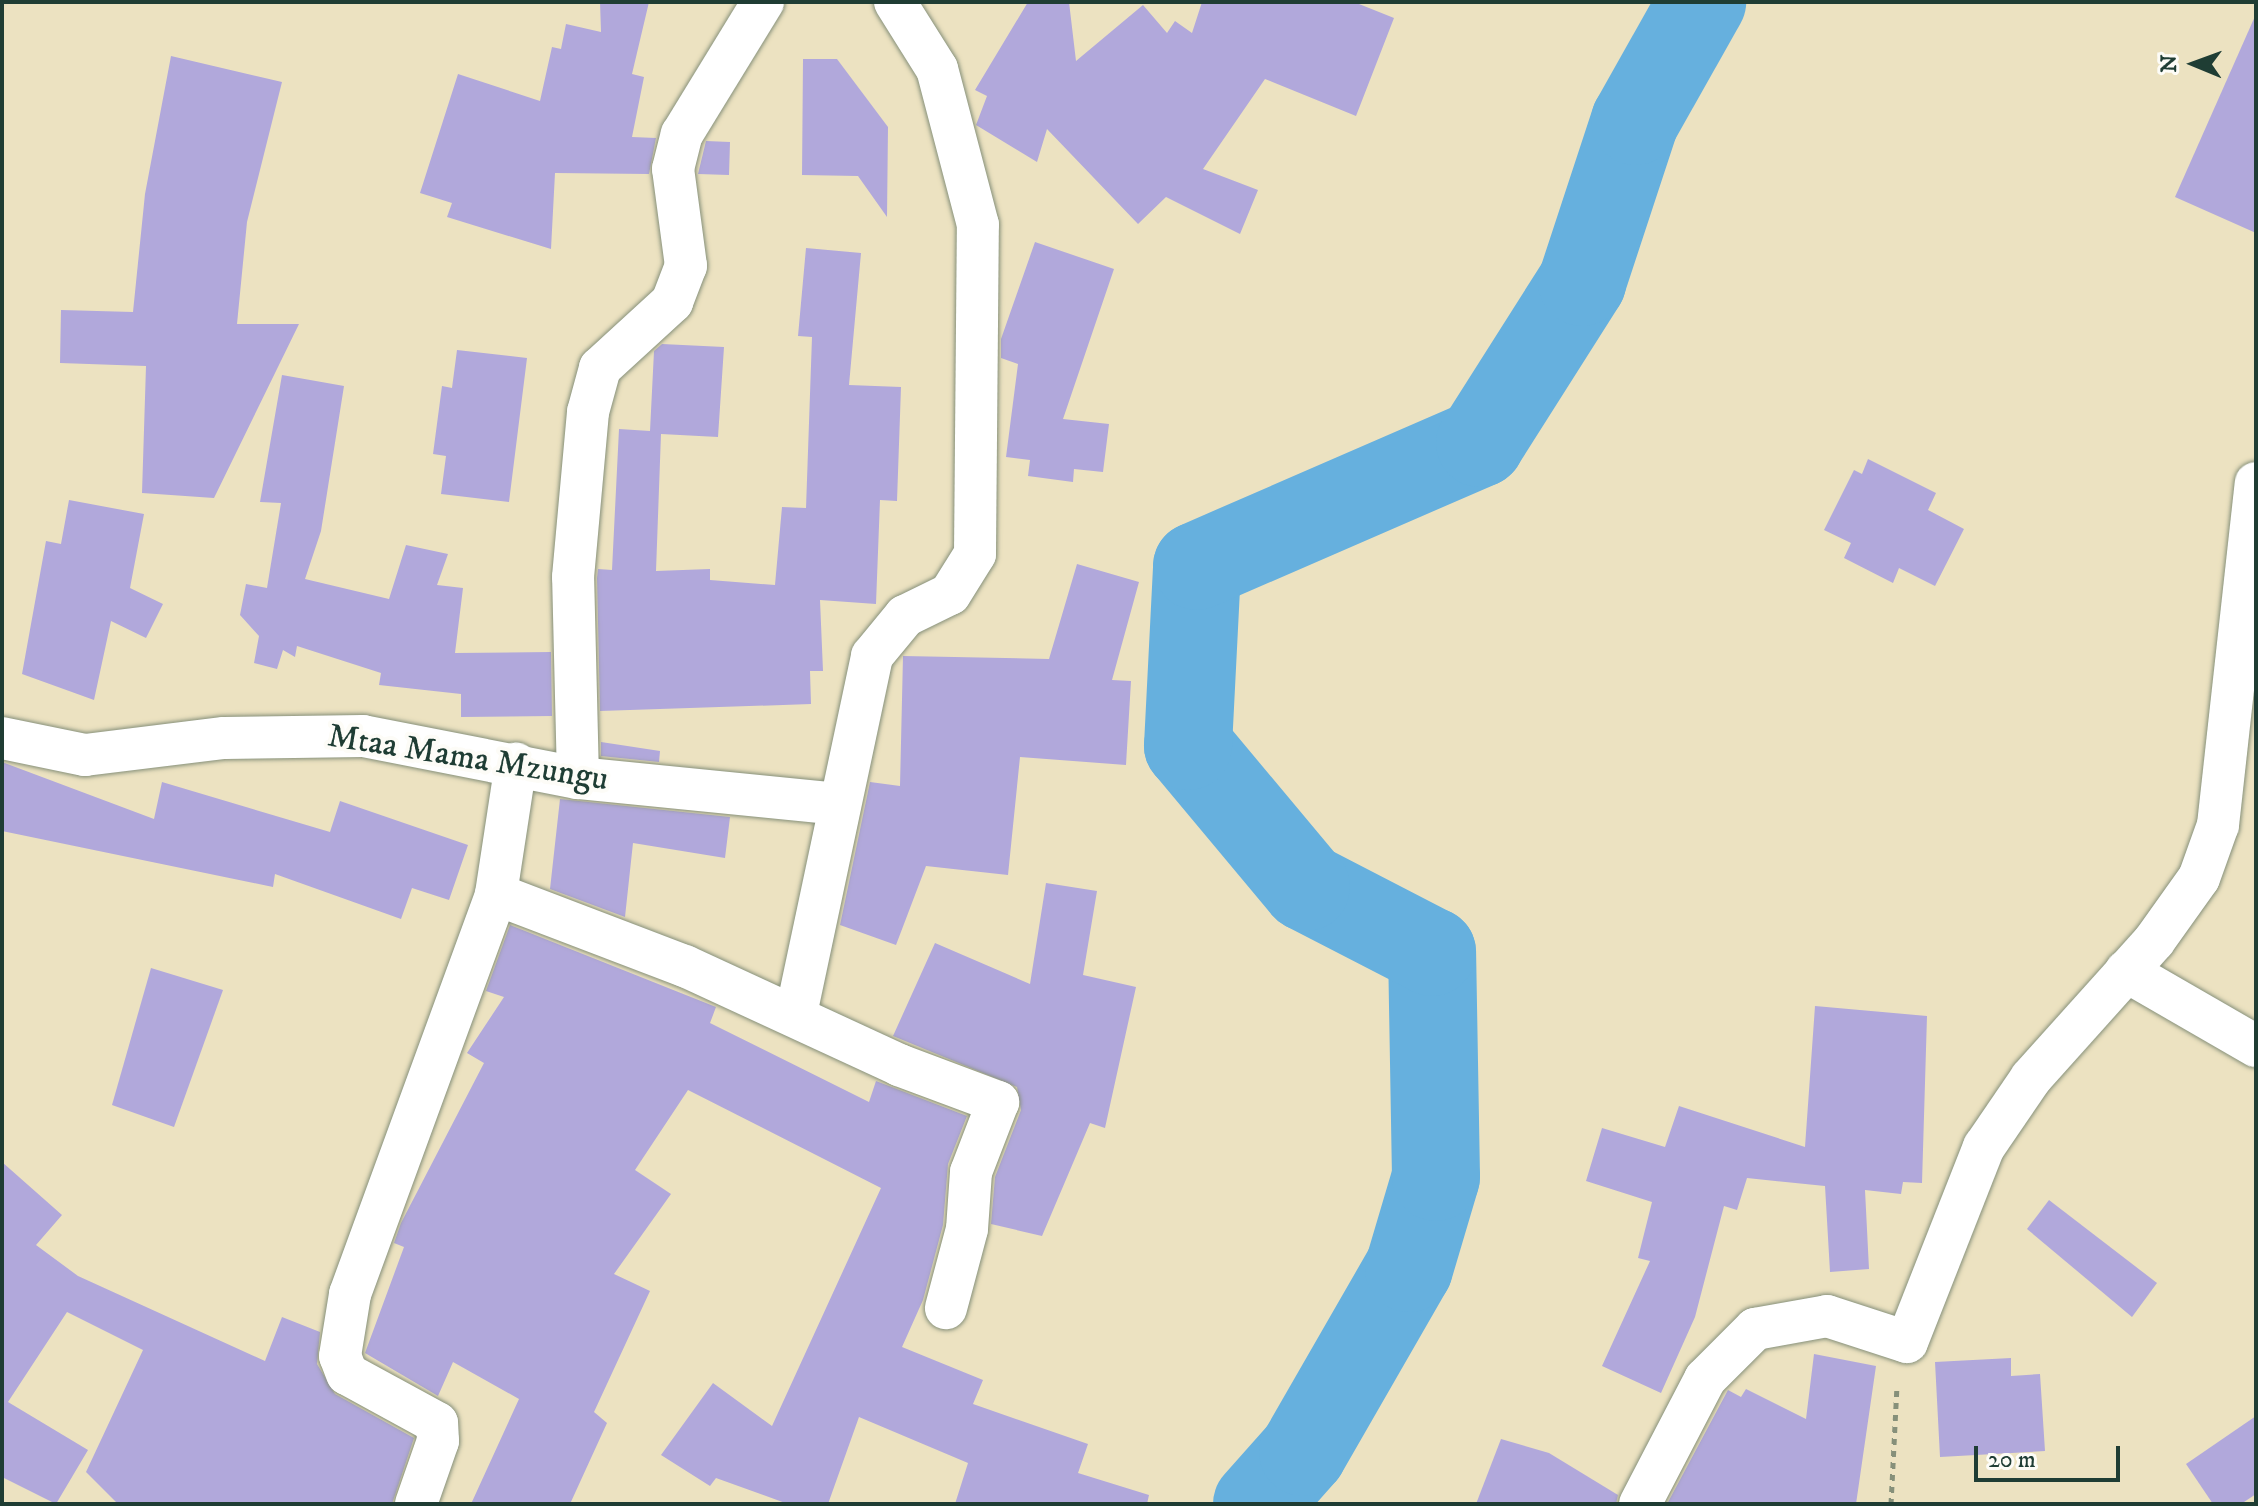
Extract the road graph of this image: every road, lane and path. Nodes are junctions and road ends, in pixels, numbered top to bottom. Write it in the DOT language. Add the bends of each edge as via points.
graph roads {
  1 [pos="763,2"];
  2 [pos="895,2"];
  3 [pos="2256,483"];
  4 [pos="2,738"];
  5 [pos="516,764"];
  6 [pos="578,778"];
  7 [pos="840,804"];
  8 [pos="496,894"];
  9 [pos="2126,971"];
  10 [pos="796,1014"];
  11 [pos="2256,1046"];
  12 [pos="946,1308"];
  13 [pos="1907,1342"];
  14 [pos="416,1504"];
  15 [pos="1640,1504"];
  16 [pos="1891,1504"];
  1 -- 6 [label="street" via="682,134 673,169 686,266 672,302 600,368 588,412 573,577"];
  2 -- 7 [label="street" via="937,69 978,225 975,554 950,594 905,616 872,656"];
  3 -- 9 [label="street" via="2218,825 2199,878"];
  4 -- 5 [label="street, Mtaa Mama Mzungu" via="85,755 224,738 363,736"];
  5 -- 6 [label="street, Mtaa Mama Mzungu"];
  5 -- 8 [label="street"];
  6 -- 7 [label="street, Mtaa Mama Mzungu"];
  7 -- 10 [label="street"];
  8 -- 10 [label="street"];
  8 -- 14 [label="street" via="350,1294 340,1356 347,1374 437,1423 438,1441"];
  9 -- 11 [label="street"];
  9 -- 13 [label="street" via="2031,1078 1984,1147"];
  10 -- 12 [label="street" via="899,1065 998,1102 971,1172 967,1229"];
  13 -- 15 [label="street" via="1827,1316 1755,1329 1705,1379"];
  13 -- 16 [label="path" via="1895,1398"];
}
